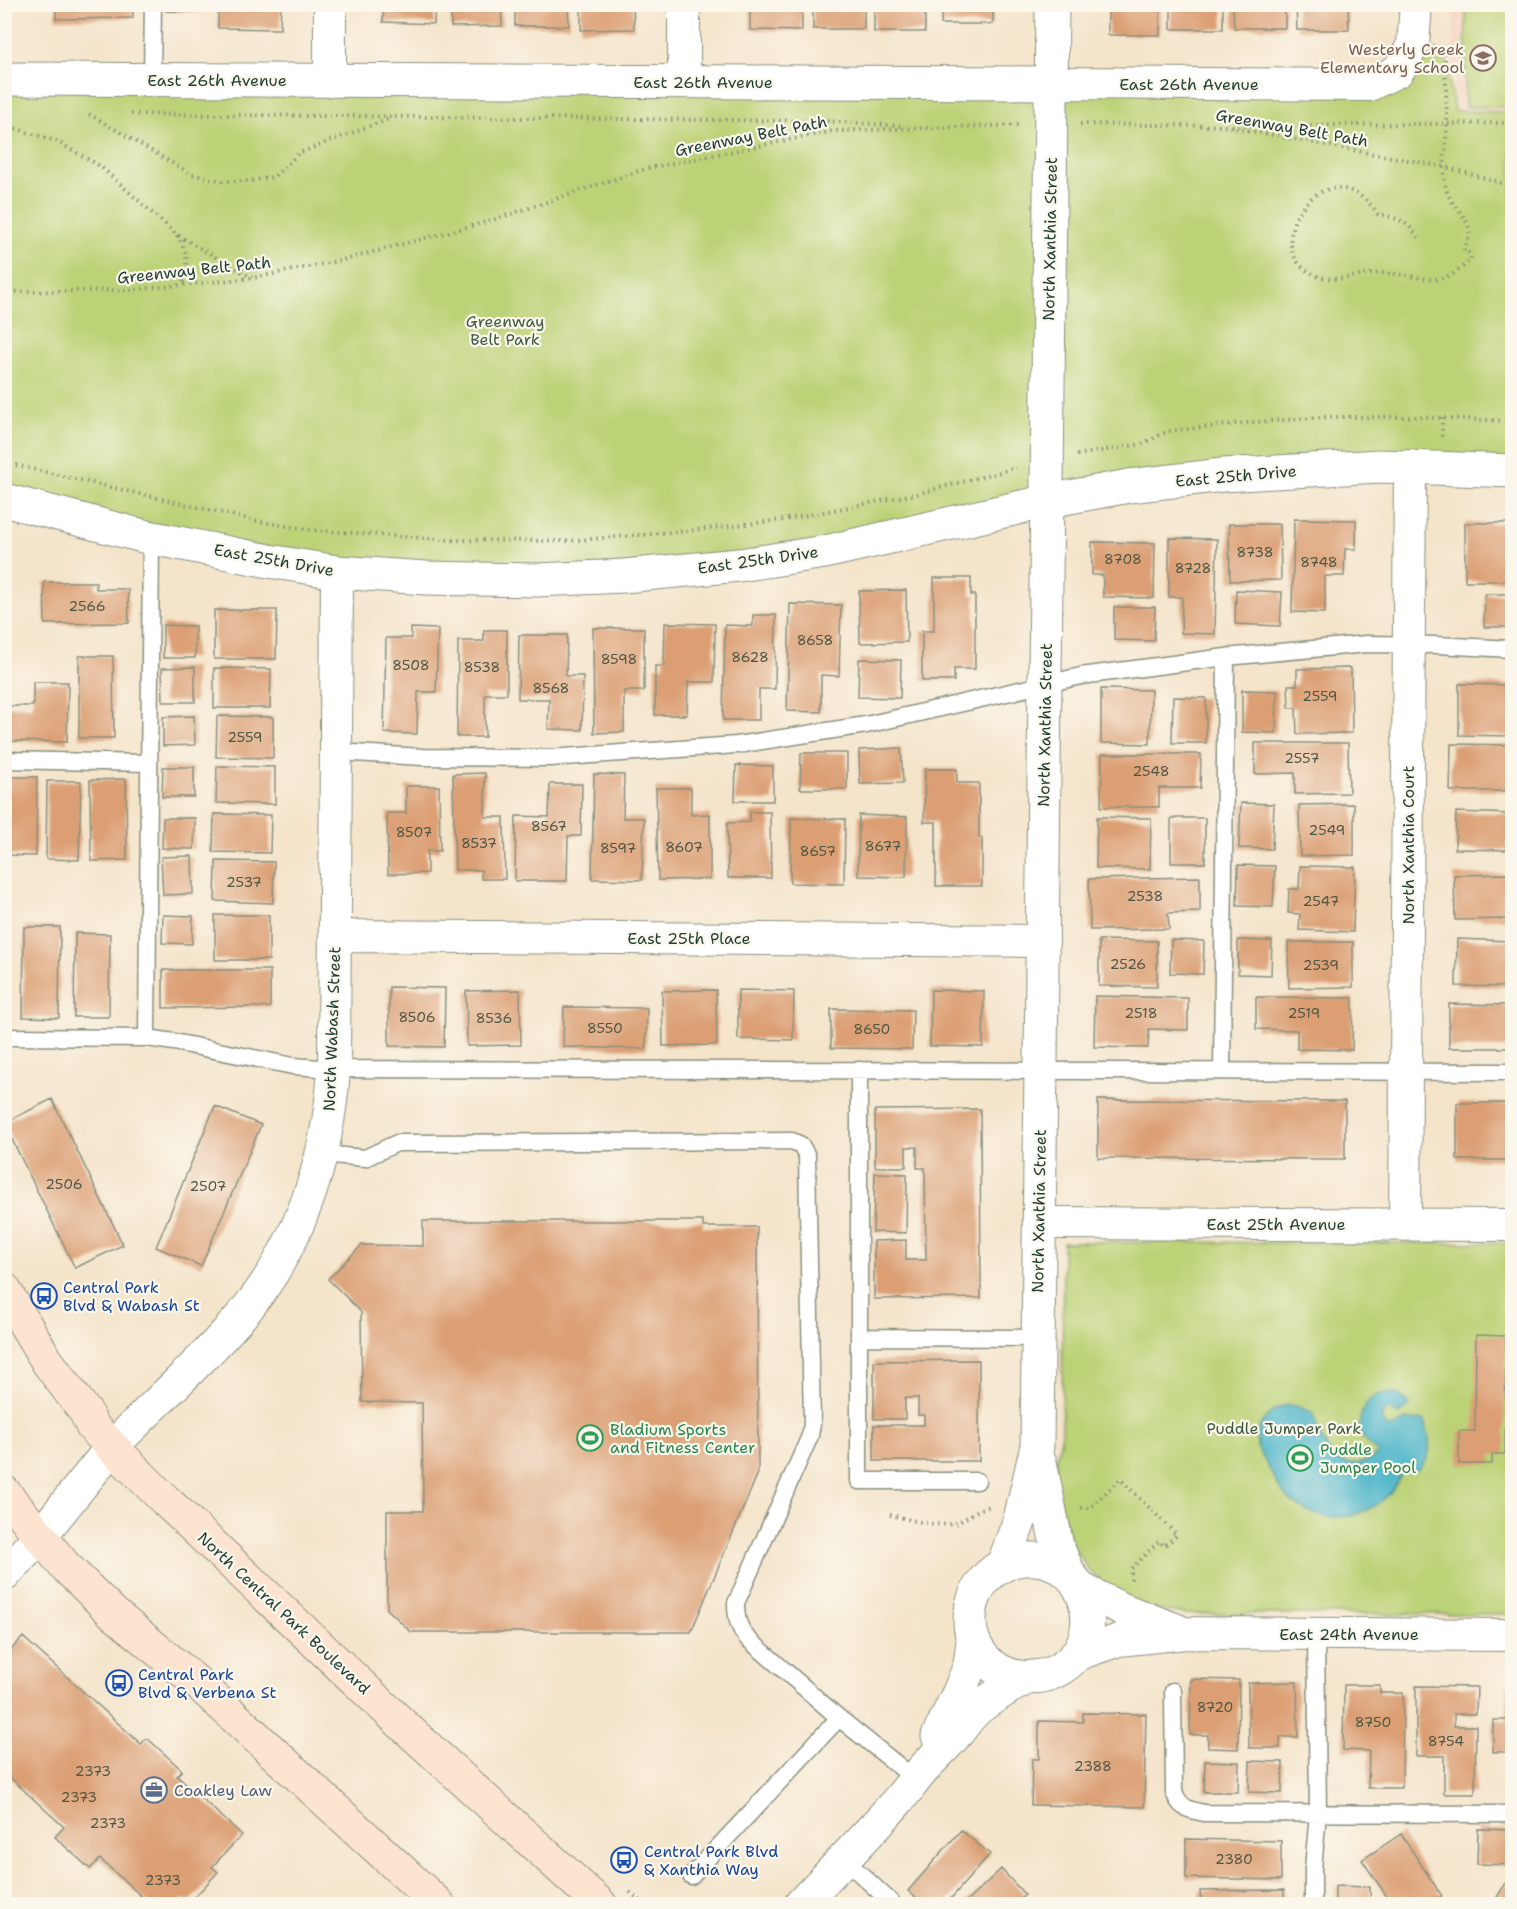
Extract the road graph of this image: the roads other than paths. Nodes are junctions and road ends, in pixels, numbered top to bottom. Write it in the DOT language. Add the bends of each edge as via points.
graph roads {
  1 [pos="153,4"];
  2 [pos="330,4"];
  3 [pos="684,4"];
  4 [pos="1052,4"];
  5 [pos="1416,4"];
  6 [pos="4,79"];
  7 [pos="152,80"];
  8 [pos="330,80"];
  9 [pos="684,82"];
  10 [pos="1052,83"];
  11 [pos="1410,466"];
  12 [pos="1512,471"];
  13 [pos="4,500"];
  14 [pos="1048,501"];
  15 [pos="150,537"];
  16 [pos="337,572"];
  17 [pos="1409,644"];
  18 [pos="1512,649"];
  19 [pos="1226,657"];
  20 [pos="1046,684"];
  21 [pos="336,752"];
  22 [pos="4,760"];
  23 [pos="149,763"];
  24 [pos="335,936"];
  25 [pos="1043,941"];
  26 [pos="4,1037"];
  27 [pos="147,1038"];
  28 [pos="334,1069"];
  29 [pos="859,1070"];
  30 [pos="1041,1071"];
  31 [pos="1222,1071"];
  32 [pos="1407,1071"];
  33 [pos="1512,1072"];
  34 [pos="322,1154"];
  35 [pos="1040,1222"];
  36 [pos="1405,1225"];
  37 [pos="1512,1225"];
  38 [pos="4,1290"];
  39 [pos="860,1337"];
  40 [pos="1038,1338"];
  41 [pos="1037,1446"];
  42 [pos="112,1447"];
  43 [pos="977,1481"];
  44 [pos="4,1492"];
  45 [pos="41,1535"];
  46 [pos="1003,1565"];
  47 [pos="4,1575"];
  48 [pos="1075,1581"];
  49 [pos="1186,1633"];
  50 [pos="1316,1634"];
  51 [pos="1512,1635"];
  52 [pos="973,1640"];
  53 [pos="1076,1655"];
  54 [pos="1028,1677"];
  55 [pos="1173,1691"];
  56 [pos="839,1718"];
  57 [pos="920,1774"];
  58 [pos="1318,1813"];
  59 [pos="1512,1814"];
  60 [pos="843,1858"];
  61 [pos="691,1875"];
  62 [pos="438,1905"];
  63 [pos="600,1905"];
  64 [pos="801,1905"];
  65 [pos="893,1905"];
  66 [pos="1313,1905"];
  1 -- 7 [label="lane"];
  2 -- 8 [label="street"];
  3 -- 9 [label="street"];
  4 -- 10 [label="street, North Xanthia Street"];
  5 -- 10 [label="street, East 26th Avenue" via="1405,58 1369,85"];
  6 -- 7 [label="street, East 26th Avenue"];
  7 -- 8 [label="street, East 26th Avenue"];
  8 -- 9 [label="street, East 26th Avenue"];
  9 -- 10 [label="street, East 26th Avenue"];
  10 -- 14 [label="street, North Xanthia Street"];
  11 -- 12 [label="street, East 25th Drive"];
  11 -- 14 [label="street, East 25th Drive" via="1223,476 1129,486"];
  11 -- 17 [label="street, North Xanthia Court"];
  13 -- 15 [label="street, East 25th Drive"];
  14 -- 16 [label="street, East 25th Drive" via="825,552 728,566 537,580"];
  14 -- 20 [label="street, North Xanthia Street"];
  15 -- 16 [label="street, East 25th Drive"];
  15 -- 23 [label="lane"];
  16 -- 21 [label="street, North Wabash Street"];
  17 -- 18 [label="lane"];
  17 -- 19 [label="lane"];
  17 -- 32 [label="street, North Xanthia Court"];
  19 -- 20 [label="lane"];
  19 -- 31 [label="lane"];
  20 -- 21 [label="lane" via="866,725 736,746 550,758"];
  20 -- 25 [label="street, North Xanthia Street"];
  21 -- 24 [label="street, North Wabash Street"];
  22 -- 23 [label="lane"];
  23 -- 27 [label="lane"];
  24 -- 25 [label="street, East 25th Place"];
  24 -- 28 [label="street, North Wabash Street"];
  25 -- 30 [label="street, North Xanthia Street"];
  26 -- 27 [label="lane"];
  27 -- 28 [label="lane" via="293,1066"];
  28 -- 29 [label="lane"];
  28 -- 34 [label="street, North Wabash Street"];
  29 -- 30 [label="lane"];
  29 -- 39 [label="lane"];
  30 -- 31 [label="lane"];
  30 -- 35 [label="street, North Xanthia Street"];
  31 -- 32 [label="lane"];
  32 -- 33 [label="lane"];
  32 -- 36 [label="street, North Xanthia Court"];
  34 -- 42 [label="street, North Wabash Street" via="295,1232 257,1295 235,1323"];
  34 -- 56 [label="lane" via="365,1158 397,1143 792,1141 801,1146 807,1156 812,1424 736,1603 736,1616 747,1638"];
  35 -- 36 [label="street, East 25th Avenue"];
  35 -- 40 [label="street, North Xanthia Street"];
  36 -- 37 [label="street, East 25th Avenue"];
  38 -- 42 [label="main road, North Central Park Boulevard" via="47,1361 92,1426"];
  39 -- 40 [label="lane"];
  39 -- 43 [label="lane" via="860,1480"];
  40 -- 41 [label="street, North Xanthia Street"];
  41 -- 46 [label="street, North Xanthia Street" via="1018,1526"];
  41 -- 48 [label="street, North Xanthia Street" via="1057,1546"];
  42 -- 45 [label="street"];
  42 -- 63 [label="main road, North Central Park Boulevard" via="386,1709"];
  44 -- 45 [label="main road"];
  45 -- 47 [label="street"];
  45 -- 62 [label="main road" via="64,1565 114,1614 202,1687"];
  46 -- 48 [label="street" via="1037,1559 1054,1564"];
  46 -- 52 [label="street" via="977,1589 969,1623"];
  48 -- 49 [label="street, East 24th Avenue" via="1138,1616"];
  48 -- 53 [label="street" via="1087,1604 1089,1623"];
  49 -- 50 [label="street, East 24th Avenue"];
  49 -- 53 [label="street, East 24th Avenue" via="1125,1639"];
  50 -- 51 [label="street, East 24th Avenue"];
  50 -- 58 [label="lane"];
  52 -- 54 [label="street" via="995,1667 1011,1675"];
  52 -- 57 [label="street" via="970,1665"];
  53 -- 54 [label="street" via="1046,1675"];
  54 -- 57 [label="street" via="974,1712"];
  55 -- 58 [label="lane" via="1174,1792 1178,1802 1204,1813"];
  56 -- 57 [label="lane"];
  56 -- 61 [label="lane"];
  57 -- 60 [label="street"];
  58 -- 59 [label="lane"];
  58 -- 66 [label="lane"];
  60 -- 64 [label="street"];
  60 -- 65 [label="lane"];
}
